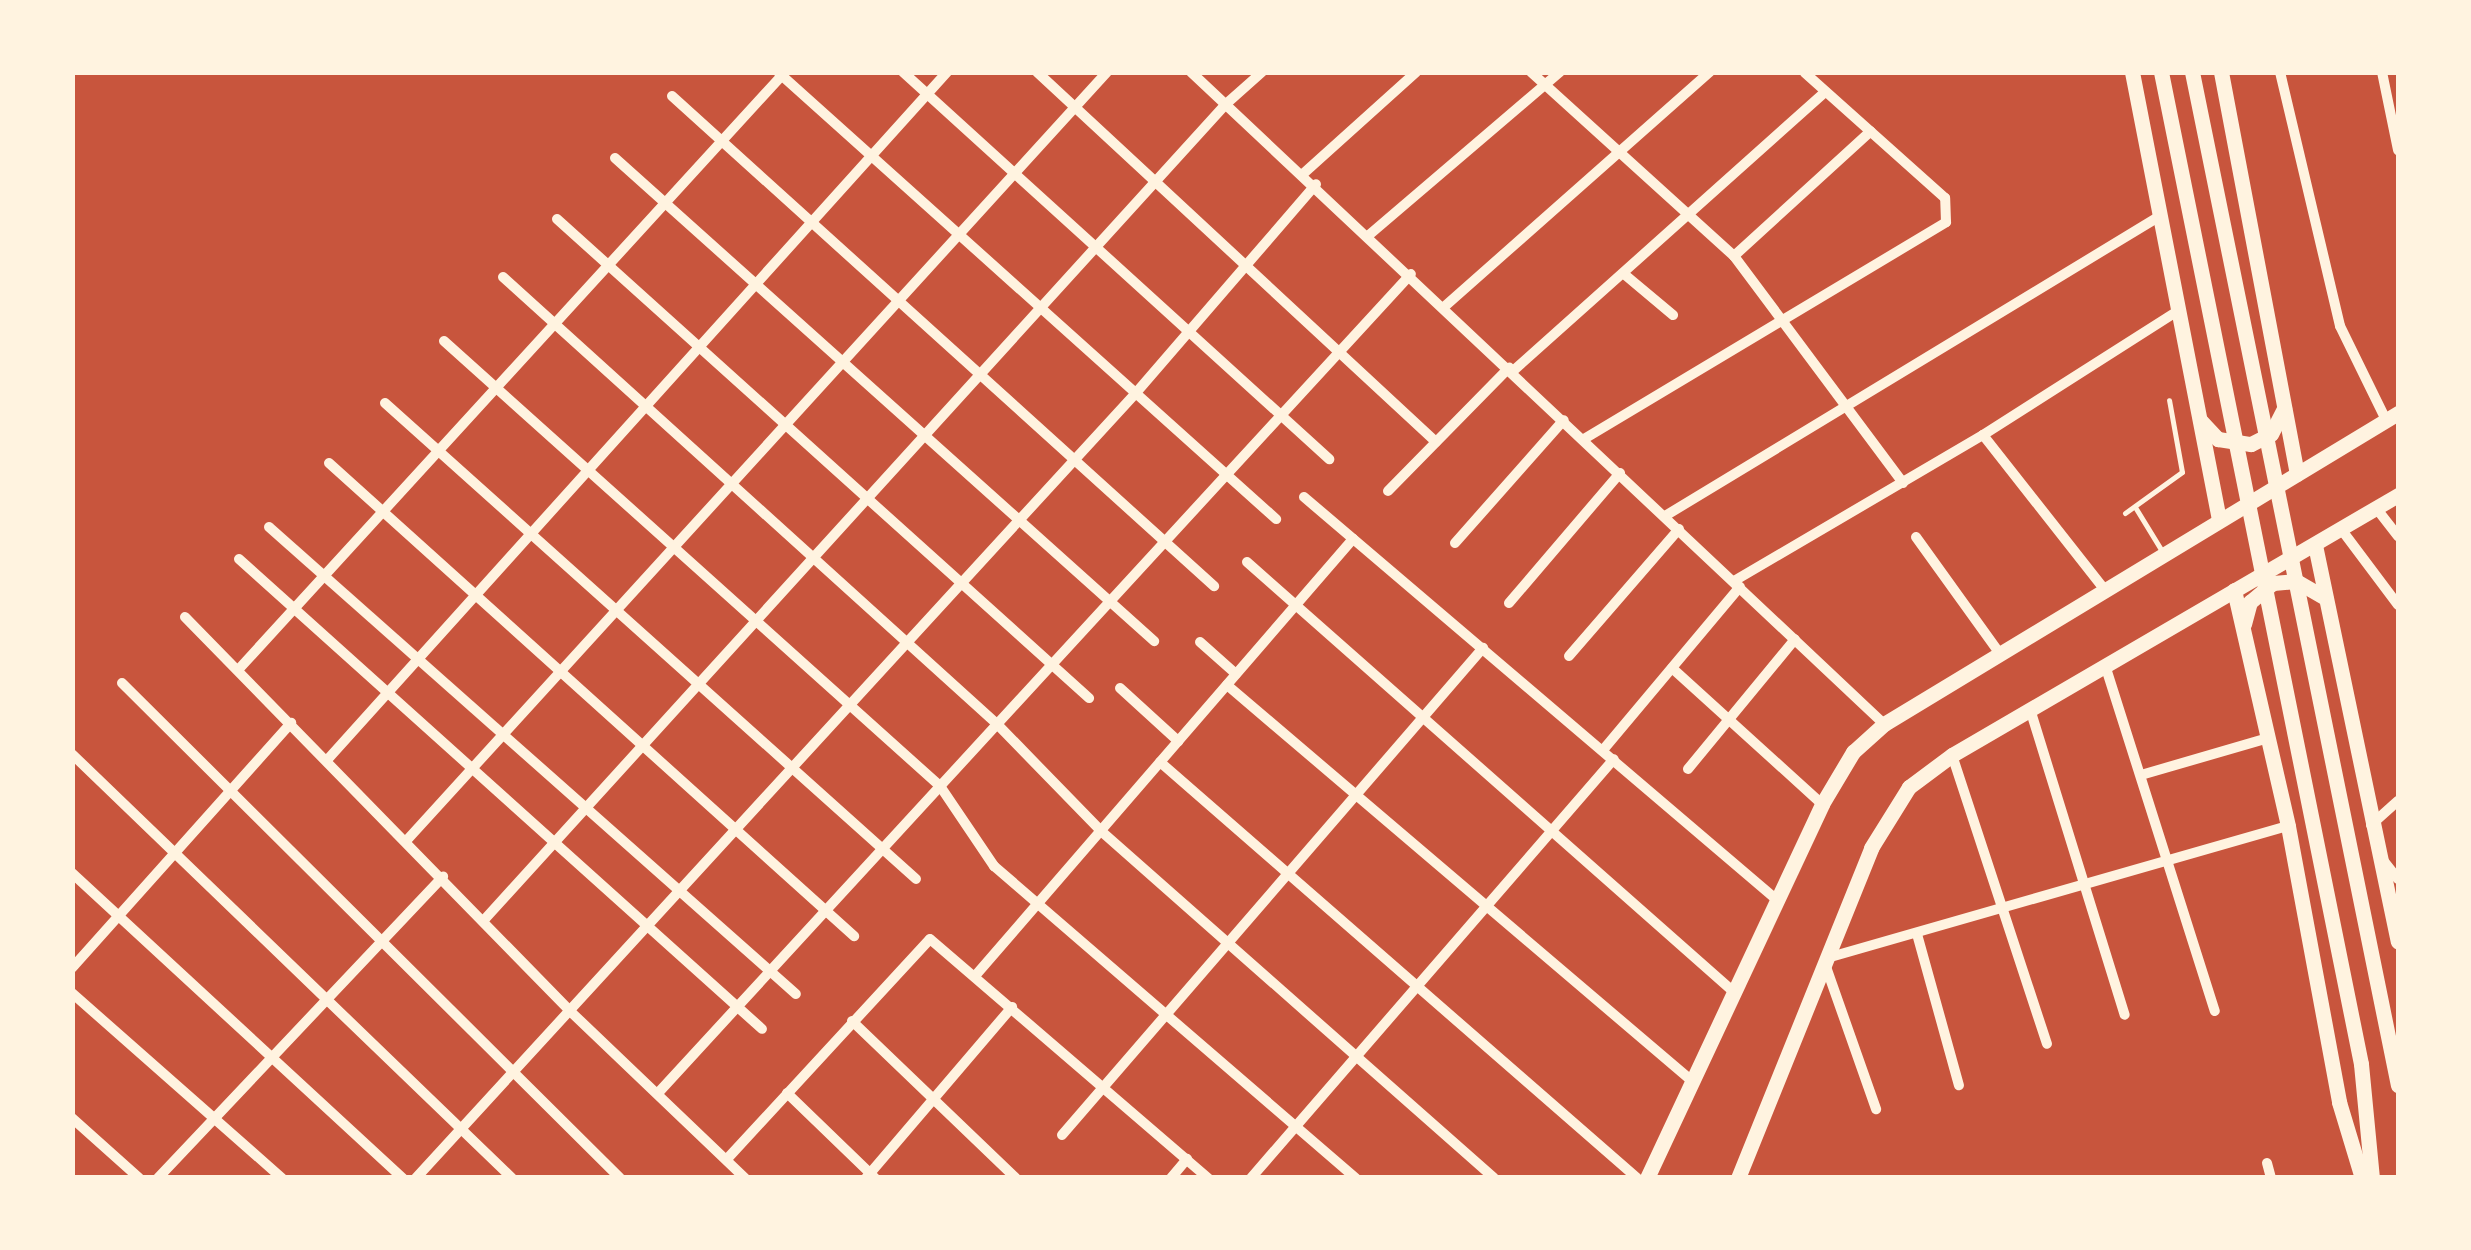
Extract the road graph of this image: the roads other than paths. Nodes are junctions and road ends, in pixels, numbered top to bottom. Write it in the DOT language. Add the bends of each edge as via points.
graph roads {
  1 [pos="903,72"];
  2 [pos="947,72"];
  3 [pos="1037,72"];
  4 [pos="1107,72"];
  5 [pos="1191,72"];
  6 [pos="1262,72"];
  7 [pos="1416,72"];
  8 [pos="1531,72"];
  9 [pos="1560,72"];
  10 [pos="1710,72"];
  11 [pos="2132,72"];
  12 [pos="2161,72"];
  13 [pos="2192,72"];
  14 [pos="2221,72"];
  15 [pos="2280,72"];
  16 [pos="2382,72"];
  17 [pos="1805,73"];
  18 [pos="782,74"];
  19 [pos="2398,82"];
  20 [pos="1546,86"];
  21 [pos="1825,92"];
  22 [pos="2386,93"];
  23 [pos="928,94"];
  24 [pos="672,96"];
  25 [pos="1226,104"];
  26 [pos="1075,108"];
  27 [pos="1871,131"];
  28 [pos="722,142"];
  29 [pos="2398,150"];
  30 [pos="1620,152"];
  31 [pos="872,156"];
  32 [pos="614,158"];
  33 [pos="1016,172"];
  34 [pos="1304,173"];
  35 [pos="1154,182"];
  36 [pos="1316,184"];
  37 [pos="666,203"];
  38 [pos="1691,214"];
  39 [pos="2160,216"];
  40 [pos="558,218"];
  41 [pos="812,223"];
  42 [pos="1369,234"];
  43 [pos="959,235"];
  44 [pos="1099,243"];
  45 [pos="1734,256"];
  46 [pos="609,265"];
  47 [pos="1245,266"];
  48 [pos="1410,274"];
  49 [pos="1624,274"];
  50 [pos="503,277"];
  51 [pos="756,284"];
  52 [pos="898,301"];
  53 [pos="1444,306"];
  54 [pos="1040,308"];
  55 [pos="2178,311"];
  56 [pos="1672,315"];
  57 [pos="1784,318"];
  58 [pos="554,325"];
  59 [pos="1190,330"];
  60 [pos="444,341"];
  61 [pos="700,347"];
  62 [pos="1338,353"];
  63 [pos="843,362"];
  64 [pos="1511,370"];
  65 [pos="980,374"];
  66 [pos="496,388"];
  67 [pos="1136,394"];
  68 [pos="2169,400"];
  69 [pos="384,403"];
  70 [pos="2285,403"];
  71 [pos="1850,406"];
  72 [pos="645,407"];
  73 [pos="2198,413"];
  74 [pos="1280,415"];
  75 [pos="2392,416"];
  76 [pos="1564,420"];
  77 [pos="786,425"];
  78 [pos="924,436"];
  79 [pos="1983,436"];
  80 [pos="1584,439"];
  81 [pos="1436,442"];
  82 [pos="438,452"];
  83 [pos="1329,459"];
  84 [pos="1074,460"];
  85 [pos="329,463"];
  86 [pos="588,470"];
  87 [pos="1620,473"];
  88 [pos="2297,474"];
  89 [pos="1226,475"];
  90 [pos="1903,483"];
  91 [pos="731,485"];
  92 [pos="1388,491"];
  93 [pos="2398,496"];
  94 [pos="867,498"];
  95 [pos="1304,498"];
  96 [pos="2135,507"];
  97 [pos="2376,508"];
  98 [pos="383,512"];
  99 [pos="2125,513"];
  100 [pos="1666,516"];
  101 [pos="1276,519"];
  102 [pos="1020,521"];
  103 [pos="2219,521"];
  104 [pos="269,526"];
  105 [pos="1679,529"];
  106 [pos="2341,529"];
  107 [pos="532,532"];
  108 [pos="1916,536"];
  109 [pos="2398,536"];
  110 [pos="1353,539"];
  111 [pos="1165,542"];
  112 [pos="1455,543"];
  113 [pos="2314,545"];
  114 [pos="674,547"];
  115 [pos="2164,554"];
  116 [pos="814,556"];
  117 [pos="238,559"];
  118 [pos="1247,562"];
  119 [pos="325,576"];
  120 [pos="962,584"];
  121 [pos="1737,584"];
  122 [pos="1214,586"];
  123 [pos="2105,590"];
  124 [pos="2234,590"];
  125 [pos="476,595"];
  126 [pos="2325,598"];
  127 [pos="1110,602"];
  128 [pos="1510,603"];
  129 [pos="1296,605"];
  130 [pos="2398,605"];
  131 [pos="618,608"];
  132 [pos="294,609"];
  133 [pos="185,616"];
  134 [pos="756,621"];
  135 [pos="2244,632"];
  136 [pos="1796,640"];
  137 [pos="1154,641"];
  138 [pos="1200,642"];
  139 [pos="909,644"];
  140 [pos="1483,648"];
  141 [pos="2000,654"];
  142 [pos="1569,656"];
  143 [pos="418,659"];
  144 [pos="1052,665"];
  145 [pos="2105,665"];
  146 [pos="1672,668"];
  147 [pos="238,670"];
  148 [pos="560,672"];
  149 [pos="1236,674"];
  150 [pos="700,683"];
  151 [pos="122,684"];
  152 [pos="1227,685"];
  153 [pos="1120,688"];
  154 [pos="388,693"];
  155 [pos="1089,698"];
  156 [pos="849,704"];
  157 [pos="2030,709"];
  158 [pos="1422,716"];
  159 [pos="1729,720"];
  160 [pos="292,723"];
  161 [pos="997,724"];
  162 [pos="1884,724"];
  163 [pos="503,734"];
  164 [pos="2268,738"];
  165 [pos="1178,741"];
  166 [pos="643,746"];
  167 [pos="1603,750"];
  168 [pos="72,754"];
  169 [pos="1952,755"];
  170 [pos="1614,759"];
  171 [pos="328,760"];
  172 [pos="1160,762"];
  173 [pos="793,767"];
  174 [pos="472,769"];
  175 [pos="1688,769"];
  176 [pos="2141,775"];
  177 [pos="940,786"];
  178 [pos="230,791"];
  179 [pos="1356,794"];
  180 [pos="2398,800"];
  181 [pos="1822,804"];
  182 [pos="586,808"];
  183 [pos="2371,825"];
  184 [pos="2288,826"];
  185 [pos="1553,829"];
  186 [pos="736,830"];
  187 [pos="1101,831"];
  188 [pos="407,840"];
  189 [pos="554,843"];
  190 [pos="882,849"];
  191 [pos="174,853"];
  192 [pos="2377,853"];
  193 [pos="2167,861"];
  194 [pos="1289,872"];
  195 [pos="72,873"];
  196 [pos="442,877"];
  197 [pos="916,879"];
  198 [pos="2398,879"];
  199 [pos="2086,886"];
  200 [pos="681,891"];
  201 [pos="1778,900"];
  202 [pos="1038,903"];
  203 [pos="1486,904"];
  204 [pos="826,910"];
  205 [pos="2000,911"];
  206 [pos="119,914"];
  207 [pos="484,920"];
  208 [pos="648,927"];
  209 [pos="1917,934"];
  210 [pos="854,936"];
  211 [pos="2398,940"];
  212 [pos="380,942"];
  213 [pos="1229,942"];
  214 [pos="1825,960"];
  215 [pos="72,968"];
  216 [pos="770,971"];
  217 [pos="975,976"];
  218 [pos="1418,982"];
  219 [pos="72,993"];
  220 [pos="1734,993"];
  221 [pos="796,994"];
  222 [pos="326,998"];
  223 [pos="737,1007"];
  224 [pos="1012,1008"];
  225 [pos="570,1011"];
  226 [pos="2216,1011"];
  227 [pos="1167,1014"];
  228 [pos="2125,1015"];
  229 [pos="852,1021"];
  230 [pos="762,1029"];
  231 [pos="2047,1044"];
  232 [pos="1356,1052"];
  233 [pos="272,1056"];
  234 [pos="514,1071"];
  235 [pos="1692,1082"];
  236 [pos="1958,1085"];
  237 [pos="2398,1085"];
  238 [pos="1104,1087"];
  239 [pos="659,1092"];
  240 [pos="787,1094"];
  241 [pos="936,1097"];
  242 [pos="1876,1110"];
  243 [pos="72,1118"];
  244 [pos="214,1118"];
  245 [pos="1296,1125"];
  246 [pos="461,1129"];
  247 [pos="1062,1135"];
  248 [pos="727,1159"];
  249 [pos="1187,1160"];
  250 [pos="2267,1163"];
  251 [pos="870,1176"];
  252 [pos="138,1178"];
  253 [pos="158,1178"];
  254 [pos="282,1178"];
  255 [pos="403,1178"];
  256 [pos="416,1178"];
  257 [pos="512,1178"];
  258 [pos="620,1178"];
  259 [pos="745,1178"];
  260 [pos="1016,1178"];
  261 [pos="1171,1178"];
  262 [pos="1208,1178"];
  263 [pos="1251,1178"];
  264 [pos="1356,1178"];
  265 [pos="1494,1178"];
  266 [pos="1637,1178"];
  267 [pos="1647,1178"];
  268 [pos="1738,1178"];
  269 [pos="2271,1178"];
  270 [pos="2362,1178"];
  271 [pos="2372,1178"];
  1 -- 23 [label="street"];
  2 -- 23 [label="street"];
  3 -- 26 [label="street"];
  4 -- 26 [label="street"];
  5 -- 25 [label="street"];
  6 -- 25 [label="street"];
  7 -- 34 [label="street"];
  8 -- 20 [label="street"];
  9 -- 20 [label="street"];
  10 -- 30 [label="street"];
  11 -- 39 [label="main road"];
  12 -- 271 [label="main road" via="2361,1064"];
  13 -- 237 [label="main road"];
  14 -- 70 [label="main road"];
  15 -- 75 [label="street" via="2340,326"];
  16 -- 22 [label="street"];
  17 -- 21 [label="street"];
  18 -- 28 [label="street"];
  18 -- 31 [label="street"];
  19 -- 22 [label="street"];
  20 -- 30 [label="street"];
  20 -- 42 [label="street"];
  21 -- 27 [label="street"];
  21 -- 38 [label="street"];
  22 -- 29 [label="street"];
  23 -- 31 [label="street"];
  23 -- 33 [label="street"];
  24 -- 28 [label="street"];
  25 -- 34 [label="street"];
  25 -- 35 [label="street"];
  26 -- 33 [label="street"];
  26 -- 35 [label="street"];
  27 -- 45 [label="street"];
  27 -- 57 [label="street" via="1944,198 1948,217"];
  28 -- 37 [label="street"];
  28 -- 41 [label="street"];
  30 -- 38 [label="street"];
  30 -- 53 [label="street"];
  31 -- 41 [label="street"];
  31 -- 43 [label="street"];
  32 -- 37 [label="street"];
  33 -- 43 [label="street"];
  33 -- 44 [label="street"];
  34 -- 36 [label="street"];
  35 -- 44 [label="street"];
  35 -- 47 [label="street"];
  36 -- 42 [label="street"];
  36 -- 47 [label="street"];
  37 -- 46 [label="street"];
  37 -- 51 [label="street"];
  38 -- 45 [label="street"];
  38 -- 49 [label="street"];
  39 -- 55 [label="main road"];
  39 -- 71 [label="street"];
  40 -- 46 [label="street"];
  41 -- 51 [label="street"];
  41 -- 52 [label="street"];
  42 -- 48 [label="street"];
  43 -- 52 [label="street"];
  43 -- 54 [label="street"];
  44 -- 54 [label="street"];
  44 -- 59 [label="street"];
  45 -- 57 [label="street"];
  46 -- 58 [label="street"];
  46 -- 61 [label="street"];
  47 -- 59 [label="street"];
  47 -- 62 [label="street"];
  48 -- 53 [label="street"];
  48 -- 62 [label="street"];
  49 -- 56 [label="street"];
  49 -- 64 [label="street"];
  50 -- 58 [label="street"];
  51 -- 61 [label="street"];
  51 -- 63 [label="street"];
  52 -- 63 [label="street"];
  52 -- 65 [label="street"];
  53 -- 64 [label="street"];
  54 -- 65 [label="street"];
  54 -- 67 [label="street"];
  55 -- 73 [label="main road"];
  55 -- 79 [label="street"];
  57 -- 71 [label="street"];
  57 -- 80 [label="street"];
  58 -- 66 [label="street"];
  58 -- 72 [label="street"];
  59 -- 67 [label="street"];
  59 -- 74 [label="street"];
  60 -- 66 [label="street"];
  61 -- 72 [label="street"];
  61 -- 77 [label="street"];
  62 -- 74 [label="street"];
  62 -- 81 [label="street"];
  63 -- 77 [label="street"];
  63 -- 78 [label="street"];
  64 -- 76 [label="street"];
  64 -- 81 [label="street"];
  65 -- 78 [label="street"];
  65 -- 84 [label="street"];
  66 -- 82 [label="street"];
  66 -- 86 [label="street"];
  67 -- 84 [label="street"];
  67 -- 89 [label="street"];
  68 -- 96 [label="lane" via="2182,472"];
  69 -- 82 [label="street"];
  70 -- 73 [label="main road" via="2278,425 2251,444 2218,439"];
  70 -- 88 [label="main road"];
  71 -- 90 [label="street"];
  71 -- 100 [label="street"];
  72 -- 86 [label="street"];
  72 -- 91 [label="street"];
  73 -- 103 [label="main road"];
  74 -- 83 [label="street"];
  74 -- 89 [label="street"];
  75 -- 88 [label="main road"];
  76 -- 80 [label="street"];
  76 -- 112 [label="street"];
  77 -- 91 [label="street"];
  77 -- 94 [label="street"];
  78 -- 94 [label="street"];
  78 -- 102 [label="street"];
  79 -- 90 [label="street"];
  79 -- 123 [label="street"];
  80 -- 87 [label="street"];
  81 -- 92 [label="street"];
  82 -- 98 [label="street"];
  82 -- 107 [label="street"];
  84 -- 102 [label="street"];
  84 -- 111 [label="street"];
  85 -- 98 [label="street"];
  86 -- 107 [label="street"];
  86 -- 114 [label="street"];
  87 -- 100 [label="street"];
  87 -- 128 [label="street"];
  88 -- 103 [label="main road"];
  89 -- 101 [label="street"];
  89 -- 111 [label="street"];
  90 -- 121 [label="street"];
  91 -- 114 [label="street"];
  91 -- 116 [label="street"];
  93 -- 97 [label="main road"];
  94 -- 116 [label="street"];
  94 -- 120 [label="street"];
  95 -- 110 [label="street"];
  96 -- 99 [label="lane"];
  96 -- 115 [label="lane"];
  97 -- 106 [label="main road"];
  97 -- 109 [label="street"];
  98 -- 119 [label="street"];
  98 -- 125 [label="street"];
  100 -- 105 [label="street"];
  102 -- 120 [label="street"];
  102 -- 127 [label="street"];
  103 -- 115 [label="main road"];
  104 -- 119 [label="street"];
  105 -- 121 [label="street"];
  105 -- 142 [label="street"];
  106 -- 113 [label="main road"];
  106 -- 130 [label="street"];
  107 -- 125 [label="street"];
  107 -- 131 [label="street"];
  108 -- 141 [label="street"];
  110 -- 129 [label="street"];
  110 -- 140 [label="street"];
  111 -- 122 [label="street"];
  111 -- 127 [label="street"];
  113 -- 124 [label="main road"];
  113 -- 126 [label="main road"];
  114 -- 131 [label="street"];
  114 -- 134 [label="street"];
  115 -- 123 [label="main road"];
  116 -- 134 [label="street"];
  116 -- 139 [label="street"];
  117 -- 132 [label="street"];
  118 -- 129 [label="street"];
  119 -- 132 [label="street"];
  119 -- 143 [label="street"];
  120 -- 139 [label="street"];
  120 -- 144 [label="street"];
  121 -- 136 [label="street"];
  121 -- 146 [label="street"];
  123 -- 141 [label="main road"];
  124 -- 135 [label="main road"];
  124 -- 145 [label="main road"];
  125 -- 143 [label="street"];
  125 -- 148 [label="street"];
  126 -- 135 [label="main road" via="2296,581 2273,584 2250,602"];
  126 -- 183 [label="main road"];
  127 -- 137 [label="street"];
  127 -- 144 [label="street"];
  129 -- 149 [label="street"];
  129 -- 158 [label="street"];
  131 -- 148 [label="street"];
  131 -- 150 [label="street"];
  132 -- 147 [label="street"];
  132 -- 154 [label="street"];
  133 -- 147 [label="street"];
  134 -- 150 [label="street"];
  134 -- 156 [label="street"];
  135 -- 164 [label="main road"];
  136 -- 159 [label="street"];
  136 -- 162 [label="street"];
  138 -- 149 [label="street"];
  139 -- 156 [label="street"];
  139 -- 161 [label="street"];
  140 -- 158 [label="street"];
  140 -- 167 [label="street"];
  141 -- 162 [label="main road"];
  143 -- 154 [label="street"];
  143 -- 163 [label="street"];
  144 -- 155 [label="street"];
  144 -- 161 [label="street"];
  145 -- 157 [label="main road"];
  145 -- 176 [label="street"];
  146 -- 159 [label="street"];
  146 -- 167 [label="street"];
  147 -- 160 [label="street"];
  148 -- 163 [label="street"];
  148 -- 166 [label="street"];
  149 -- 152 [label="street"];
  150 -- 166 [label="street"];
  150 -- 173 [label="street"];
  151 -- 178 [label="street"];
  152 -- 165 [label="street"];
  152 -- 179 [label="street"];
  153 -- 165 [label="street"];
  154 -- 171 [label="street"];
  154 -- 174 [label="street"];
  156 -- 173 [label="street"];
  156 -- 177 [label="street"];
  157 -- 169 [label="main road"];
  157 -- 199 [label="street"];
  158 -- 179 [label="street"];
  158 -- 185 [label="street"];
  159 -- 175 [label="street"];
  159 -- 181 [label="street"];
  160 -- 171 [label="street"];
  160 -- 178 [label="street"];
  161 -- 177 [label="street"];
  161 -- 187 [label="street"];
  162 -- 181 [label="main road" via="1847,760"];
  163 -- 174 [label="street"];
  163 -- 182 [label="street"];
  164 -- 176 [label="street"];
  164 -- 184 [label="main road"];
  165 -- 172 [label="street"];
  166 -- 182 [label="street"];
  166 -- 186 [label="street"];
  167 -- 170 [label="street"];
  168 -- 191 [label="street"];
  169 -- 205 [label="street"];
  169 -- 214 [label="main road" via="1909,787 1880,826"];
  170 -- 185 [label="street"];
  170 -- 201 [label="street"];
  171 -- 188 [label="street"];
  172 -- 187 [label="street"];
  172 -- 194 [label="street"];
  173 -- 186 [label="street"];
  173 -- 190 [label="street"];
  174 -- 188 [label="street"];
  174 -- 189 [label="street"];
  176 -- 193 [label="street"];
  177 -- 190 [label="street"];
  177 -- 202 [label="street" via="994,866"];
  178 -- 191 [label="street"];
  178 -- 212 [label="street"];
  179 -- 194 [label="street"];
  179 -- 203 [label="street"];
  180 -- 183 [label="street"];
  181 -- 201 [label="main road"];
  182 -- 189 [label="street"];
  182 -- 200 [label="street"];
  183 -- 192 [label="main road"];
  184 -- 193 [label="street"];
  184 -- 270 [label="main road" via="2339,1102"];
  185 -- 203 [label="street"];
  185 -- 220 [label="street"];
  186 -- 200 [label="street"];
  186 -- 204 [label="street"];
  187 -- 202 [label="street"];
  187 -- 213 [label="street"];
  188 -- 196 [label="street"];
  189 -- 207 [label="street"];
  189 -- 208 [label="street"];
  190 -- 197 [label="street"];
  190 -- 204 [label="street"];
  191 -- 206 [label="street"];
  191 -- 222 [label="street"];
  192 -- 198 [label="street"];
  192 -- 211 [label="main road"];
  193 -- 199 [label="street"];
  193 -- 226 [label="street"];
  194 -- 213 [label="street"];
  194 -- 218 [label="street"];
  195 -- 206 [label="street"];
  196 -- 207 [label="street"];
  196 -- 212 [label="street"];
  199 -- 205 [label="street"];
  199 -- 228 [label="street"];
  200 -- 208 [label="street"];
  200 -- 216 [label="street"];
  201 -- 220 [label="main road"];
  202 -- 217 [label="street"];
  202 -- 227 [label="street"];
  203 -- 218 [label="street"];
  203 -- 235 [label="street"];
  204 -- 210 [label="street"];
  204 -- 216 [label="street"];
  205 -- 209 [label="street"];
  205 -- 231 [label="street"];
  206 -- 215 [label="street"];
  206 -- 233 [label="street"];
  207 -- 225 [label="street"];
  208 -- 223 [label="street"];
  208 -- 225 [label="street"];
  209 -- 214 [label="street"];
  209 -- 236 [label="street"];
  212 -- 222 [label="street"];
  212 -- 234 [label="street"];
  213 -- 227 [label="street"];
  213 -- 232 [label="street"];
  214 -- 242 [label="street"];
  214 -- 268 [label="main road"];
  216 -- 221 [label="street"];
  216 -- 223 [label="street"];
  217 -- 224 [label="street"];
  217 -- 229 [label="street" via="930,939"];
  218 -- 232 [label="street"];
  218 -- 266 [label="street"];
  219 -- 244 [label="street"];
  220 -- 235 [label="main road"];
  222 -- 233 [label="street"];
  222 -- 246 [label="street"];
  223 -- 230 [label="street"];
  223 -- 239 [label="street"];
  224 -- 238 [label="street"];
  224 -- 241 [label="street"];
  225 -- 234 [label="street"];
  225 -- 239 [label="street"];
  227 -- 238 [label="street"];
  227 -- 245 [label="street"];
  229 -- 240 [label="street"];
  229 -- 241 [label="street"];
  232 -- 245 [label="street"];
  232 -- 265 [label="street"];
  233 -- 244 [label="street"];
  233 -- 255 [label="street"];
  234 -- 246 [label="street"];
  234 -- 258 [label="street"];
  235 -- 267 [label="main road"];
  238 -- 247 [label="street"];
  238 -- 249 [label="street"];
  239 -- 248 [label="street"];
  240 -- 248 [label="street"];
  240 -- 251 [label="street"];
  241 -- 251 [label="street"];
  241 -- 260 [label="street"];
  243 -- 252 [label="street"];
  244 -- 253 [label="street"];
  244 -- 254 [label="street"];
  245 -- 263 [label="street"];
  245 -- 264 [label="street"];
  246 -- 256 [label="street"];
  246 -- 257 [label="street"];
  248 -- 259 [label="street"];
  249 -- 261 [label="street"];
  249 -- 262 [label="street"];
  250 -- 269 [label="street"];
}
